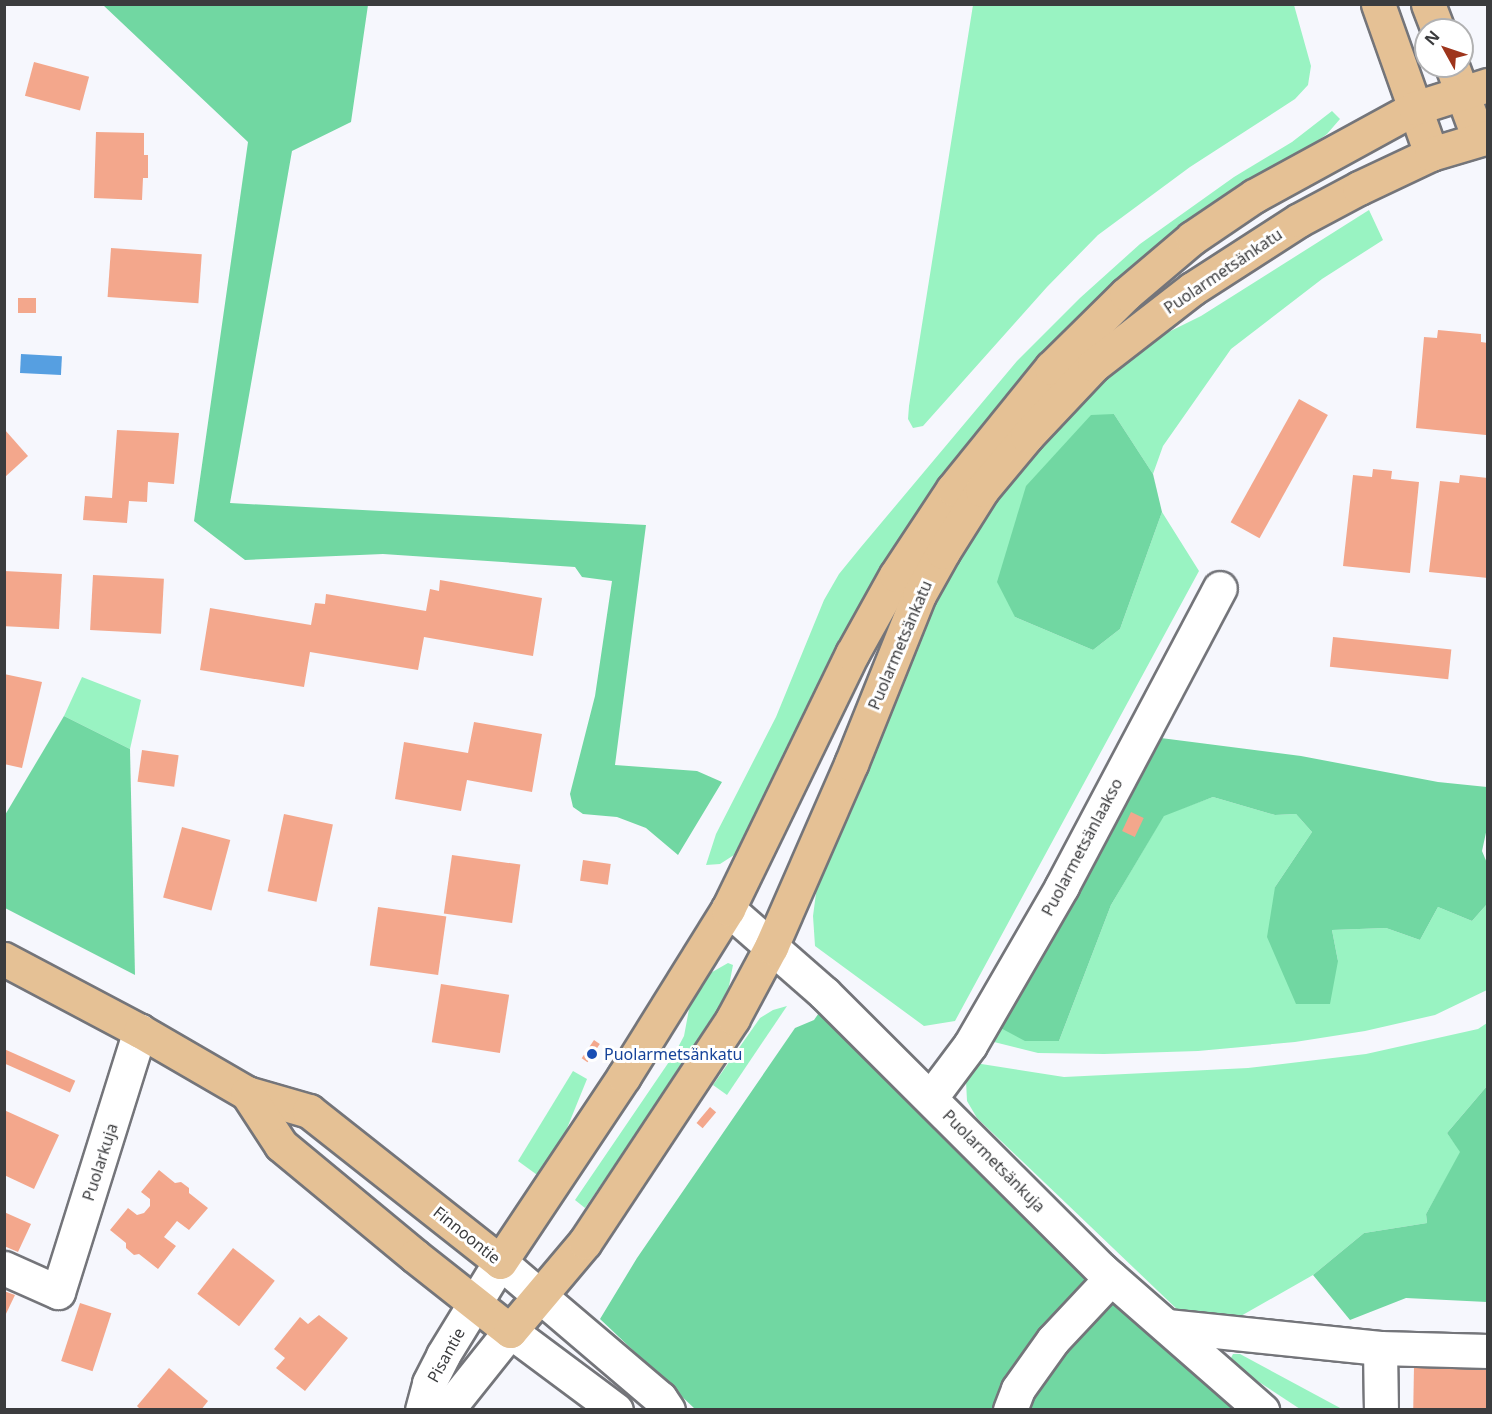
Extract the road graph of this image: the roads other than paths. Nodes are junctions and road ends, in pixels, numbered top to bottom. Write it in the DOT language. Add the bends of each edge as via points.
graph roads {
  1 [pos="1378,4"];
  2 [pos="1468,81"];
  3 [pos="1415,108"];
  4 [pos="1484,138"];
  5 [pos="1431,154"];
  6 [pos="1220,588"];
  7 [pos="728,909"];
  8 [pos="771,947"];
  9 [pos="4,959"];
  10 [pos="140,1031"];
  11 [pos="247,1093"];
  12 [pos="931,1098"];
  13 [pos="500,1262"];
  14 [pos="4,1268"];
  15 [pos="1112,1278"];
  16 [pos="541,1295"];
  17 [pos="475,1304"];
  18 [pos="1167,1326"];
  19 [pos="510,1331"];
  20 [pos="1380,1348"];
  21 [pos="1488,1352"];
  22 [pos="422,1410"];
  23 [pos="447,1410"];
  24 [pos="616,1410"];
  25 [pos="668,1410"];
  26 [pos="1010,1410"];
  27 [pos="1262,1410"];
  28 [pos="1381,1410"];
  1 -- 3 [label="main road"];
  2 -- 3 [label="main road, Puolarmetsänkatu"];
  2 -- 4 [label="main road"];
  3 -- 5 [label="main road"];
  3 -- 7 [label="main road, Puolarmetsänkatu" via="1254,196 1192,238 1126,294 1051,368 953,489 896,574 852,654"];
  4 -- 5 [label="main road, Puolarmetsänkatu"];
  5 -- 8 [label="main road, Puolarmetsänkatu" via="1299,220 1192,289 1094,365 982,490 919,595"];
  6 -- 12 [label="street, Puolarmetsänlaakso" via="1062,886 970,1046"];
  7 -- 8 [label="street, Puolarmetsänkuja"];
  7 -- 13 [label="main road, Puolarmetsänkatu" via="624,1076"];
  8 -- 12 [label="street, Puolarmetsänkuja"];
  8 -- 16 [label="main road, Puolarmetsänkatu" via="733,1018 680,1100 585,1242"];
  9 -- 10 [label="main road, Finnoontie"];
  10 -- 11 [label="main road, Finnoontie"];
  10 -- 14 [label="street, Puolarkuja" via="58,1292"];
  11 -- 13 [label="main road, Finnoontie" via="309,1111"];
  11 -- 17 [label="main road, Finnoontie" via="281,1145"];
  12 -- 15 [label="street, Puolarmetsänkuja"];
  13 -- 16 [label="street, Finnoontie"];
  13 -- 17 [label="street, Puolarmetsänkatu"];
  15 -- 18 [label="street, Puolarmetsänkuja"];
  15 -- 26 [label="street" via="1053,1340 1018,1389"];
  16 -- 19 [label="main road, Puolarmetsänkatu"];
  16 -- 25 [label="street, Finnoontie" via="660,1398"];
  17 -- 19 [label="main road, Finnoontie"];
  17 -- 22 [label="street, Pisantie" via="429,1383"];
  18 -- 20 [label="street"];
  18 -- 27 [label="street, Puolarmetsänkuja"];
  19 -- 23 [label="street, Pisantie"];
  19 -- 24 [label="street, Finnoontie"];
  20 -- 21 [label="street"];
  20 -- 28 [label="street"];
}
